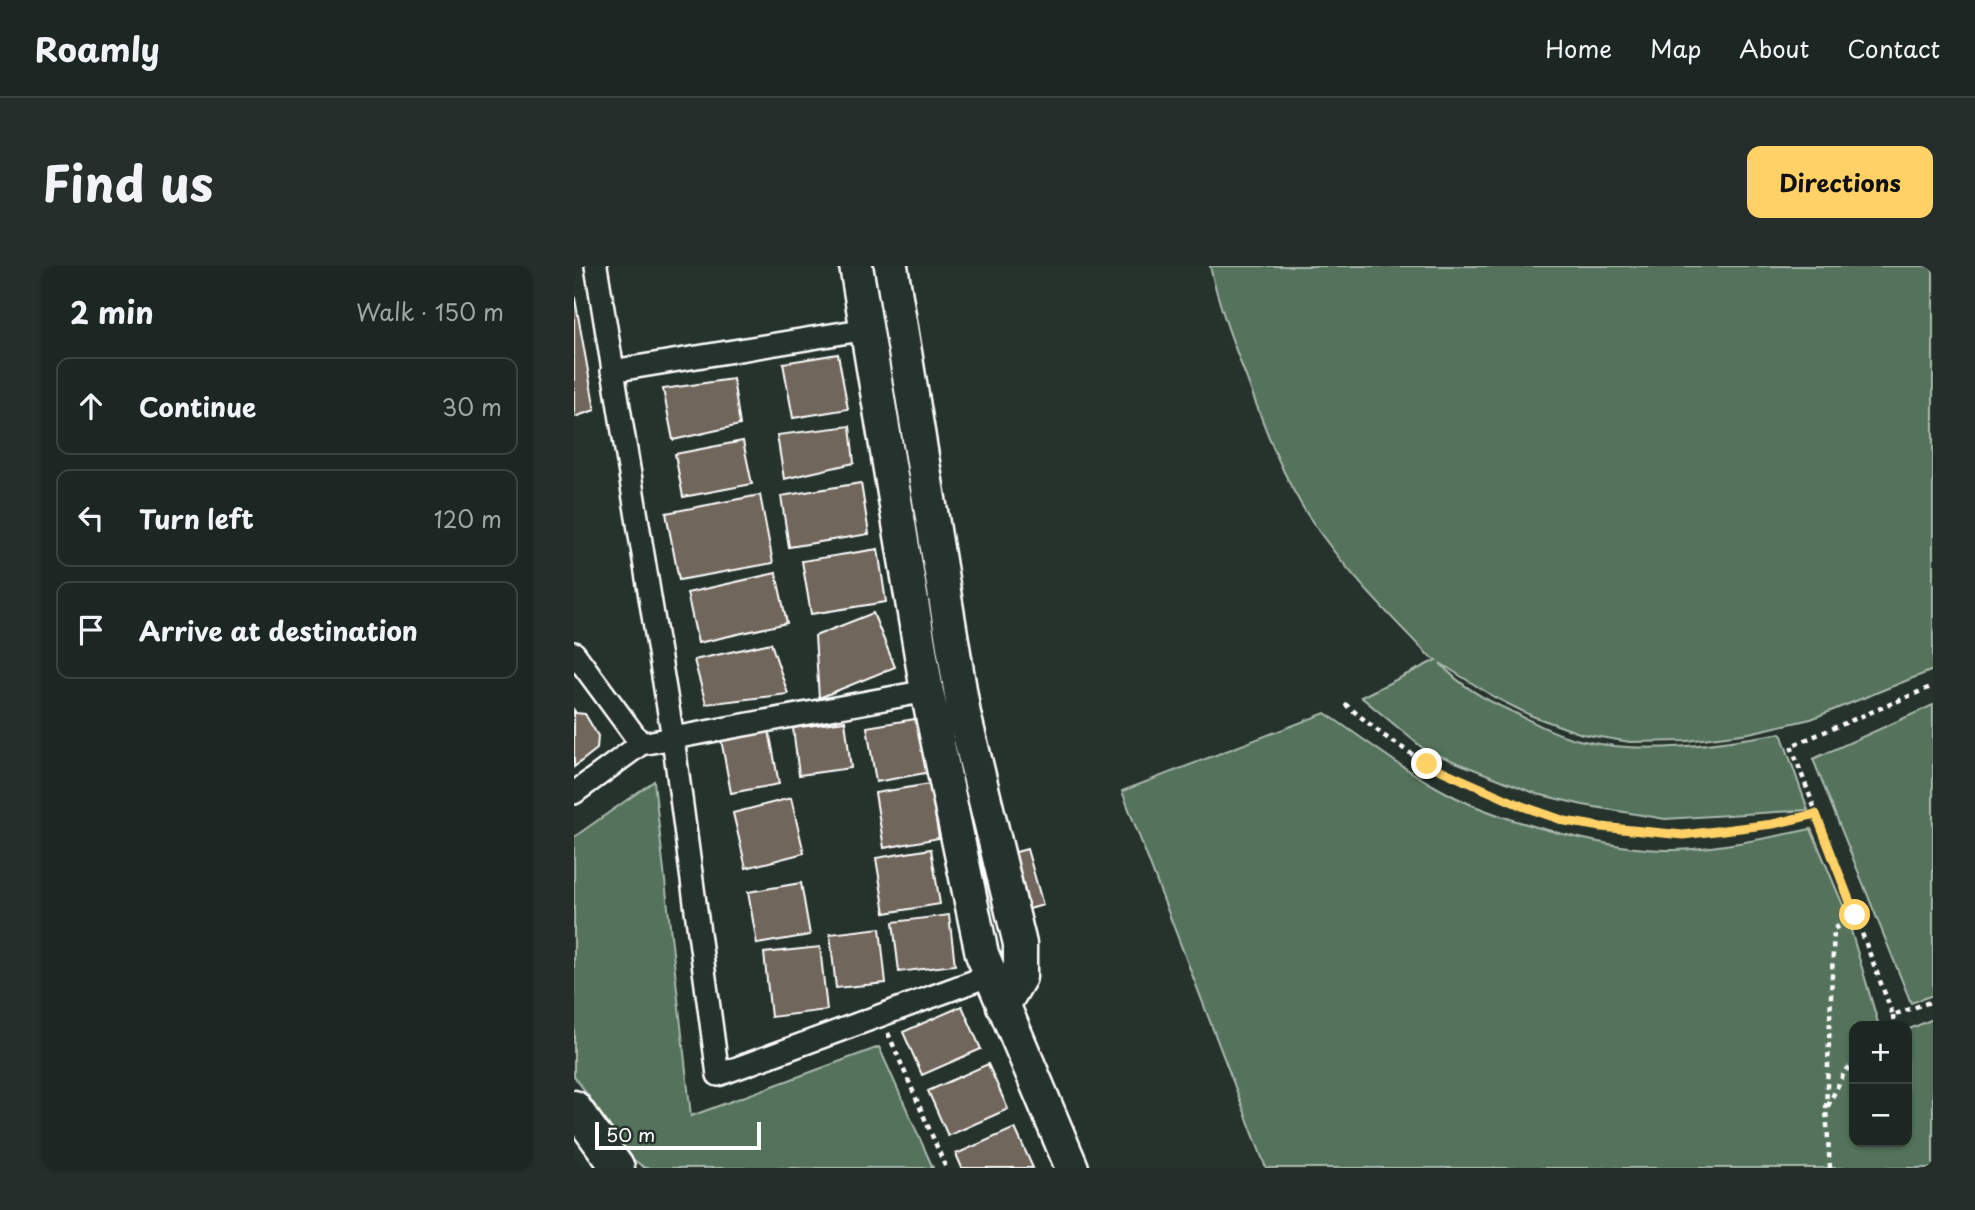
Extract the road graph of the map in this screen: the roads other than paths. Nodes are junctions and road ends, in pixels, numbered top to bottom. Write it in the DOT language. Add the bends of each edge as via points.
graph roads {
  1 [pos="596,266"];
  2 [pos="856,266"];
  3 [pos="891,266"];
  4 [pos="867,329"];
  5 [pos="612,370"];
  6 [pos="574,653"];
  7 [pos="927,691"];
  8 [pos="673,738"];
  9 [pos="640,744"];
  10 [pos="574,793"];
  11 [pos="990,975"];
  12 [pos="1003,1006"];
  13 [pos="574,1107"];
  14 [pos="618,1168"];
  15 [pos="1072,1168"];
  1 -- 5 [label="street"];
  2 -- 4 [label="main road"];
  3 -- 12 [label="main road" via="964,714 1020,944 1020,977"];
  4 -- 5 [label="street"];
  4 -- 7 [label="main road"];
  5 -- 8 [label="street"];
  6 -- 9 [label="street"];
  7 -- 8 [label="street"];
  7 -- 11 [label="main road"];
  8 -- 9 [label="street"];
  8 -- 11 [label="street" via="718,1075"];
  9 -- 10 [label="street"];
  11 -- 12 [label="main road"];
  12 -- 15 [label="main road"];
  13 -- 14 [label="main road"];
}
